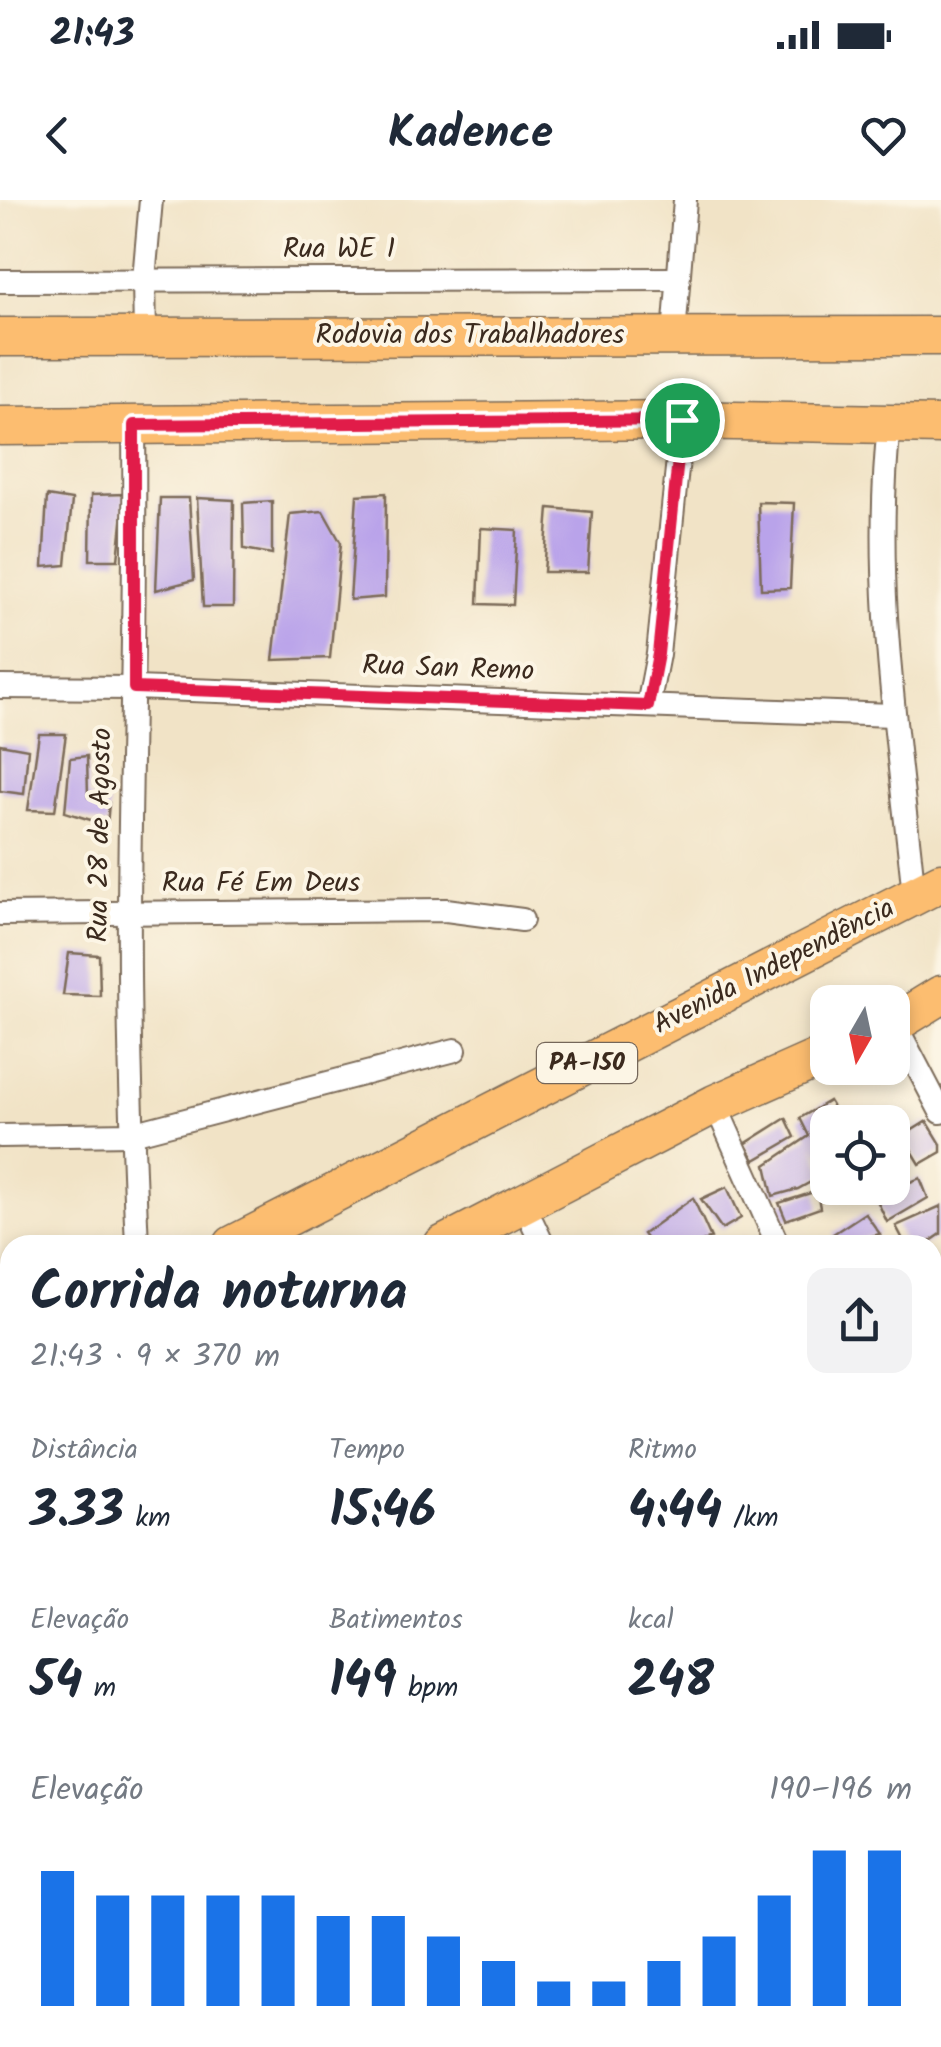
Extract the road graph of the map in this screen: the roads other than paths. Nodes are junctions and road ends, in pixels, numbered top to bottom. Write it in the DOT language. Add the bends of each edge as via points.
graph roads {
  1 [pos="151,200"];
  2 [pos="685,200"];
  3 [pos="144,279"];
  4 [pos="678,279"];
  5 [pos="0,281"];
  6 [pos="674,335"];
  7 [pos="145,336"];
  8 [pos="941,336"];
  9 [pos="0,337"];
  10 [pos="682,420"];
  11 [pos="134,425"];
  12 [pos="0,426"];
  13 [pos="889,426"];
  14 [pos="941,426"];
  15 [pos="0,687"];
  16 [pos="134,688"];
  17 [pos="648,706"];
  18 [pos="893,715"];
  19 [pos="928,889"];
  20 [pos="129,913"];
  21 [pos="0,914"];
  22 [pos="522,920"];
  23 [pos="941,995"];
  24 [pos="910,1014"];
  25 [pos="455,1050"];
  26 [pos="910,1054"];
  27 [pos="810,1062"];
  28 [pos="715,1104"];
  29 [pos="941,1112"];
  30 [pos="132,1134"];
  31 [pos="0,1136"];
  32 [pos="524,1205"];
  33 [pos="137,1235"];
  34 [pos="253,1235"];
  35 [pos="463,1235"];
  36 [pos="538,1235"];
  37 [pos="774,1235"];
  1 -- 3 [label="street"];
  2 -- 4 [label="street"];
  3 -- 4 [label="street, Rua WE 1"];
  3 -- 5 [label="street, Rua WE 1"];
  3 -- 7 [label="street"];
  4 -- 6 [label="street"];
  6 -- 7 [label="main road, Rodovia dos Trabalhadores"];
  6 -- 8 [label="main road, Rodovia dos Trabalhadores"];
  7 -- 9 [label="main road, Rodovia dos Trabalhadores"];
  10 -- 11 [label="main road"];
  10 -- 13 [label="main road"];
  10 -- 17 [label="street"];
  11 -- 12 [label="main road"];
  11 -- 16 [label="street, Rua 28 de Agosto"];
  13 -- 14 [label="main road"];
  13 -- 18 [label="street" via="882,541"];
  15 -- 16 [label="street, Rua San Remo"];
  16 -- 17 [label="street, Rua San Remo"];
  16 -- 20 [label="street, Rua 28 de Agosto"];
  17 -- 18 [label="street, Rua San Remo"];
  18 -- 19 [label="street"];
  19 -- 34 [label="main road, Avenida Independência / PA-150"];
  20 -- 21 [label="street, Rua Fé Em Deus"];
  20 -- 22 [label="street, Rua Fé Em Deus" via="446,910"];
  20 -- 30 [label="street, Rua 28 de Agosto"];
  23 -- 24 [label="main road"];
  25 -- 30 [label="street"];
  26 -- 29 [label="street"];
  27 -- 28 [label="main road"];
  28 -- 32 [label="main road"];
  28 -- 37 [label="street"];
  30 -- 31 [label="street"];
  30 -- 33 [label="street, Rua 28 de Agosto"];
  32 -- 35 [label="main road"];
  32 -- 36 [label="street"];
}
